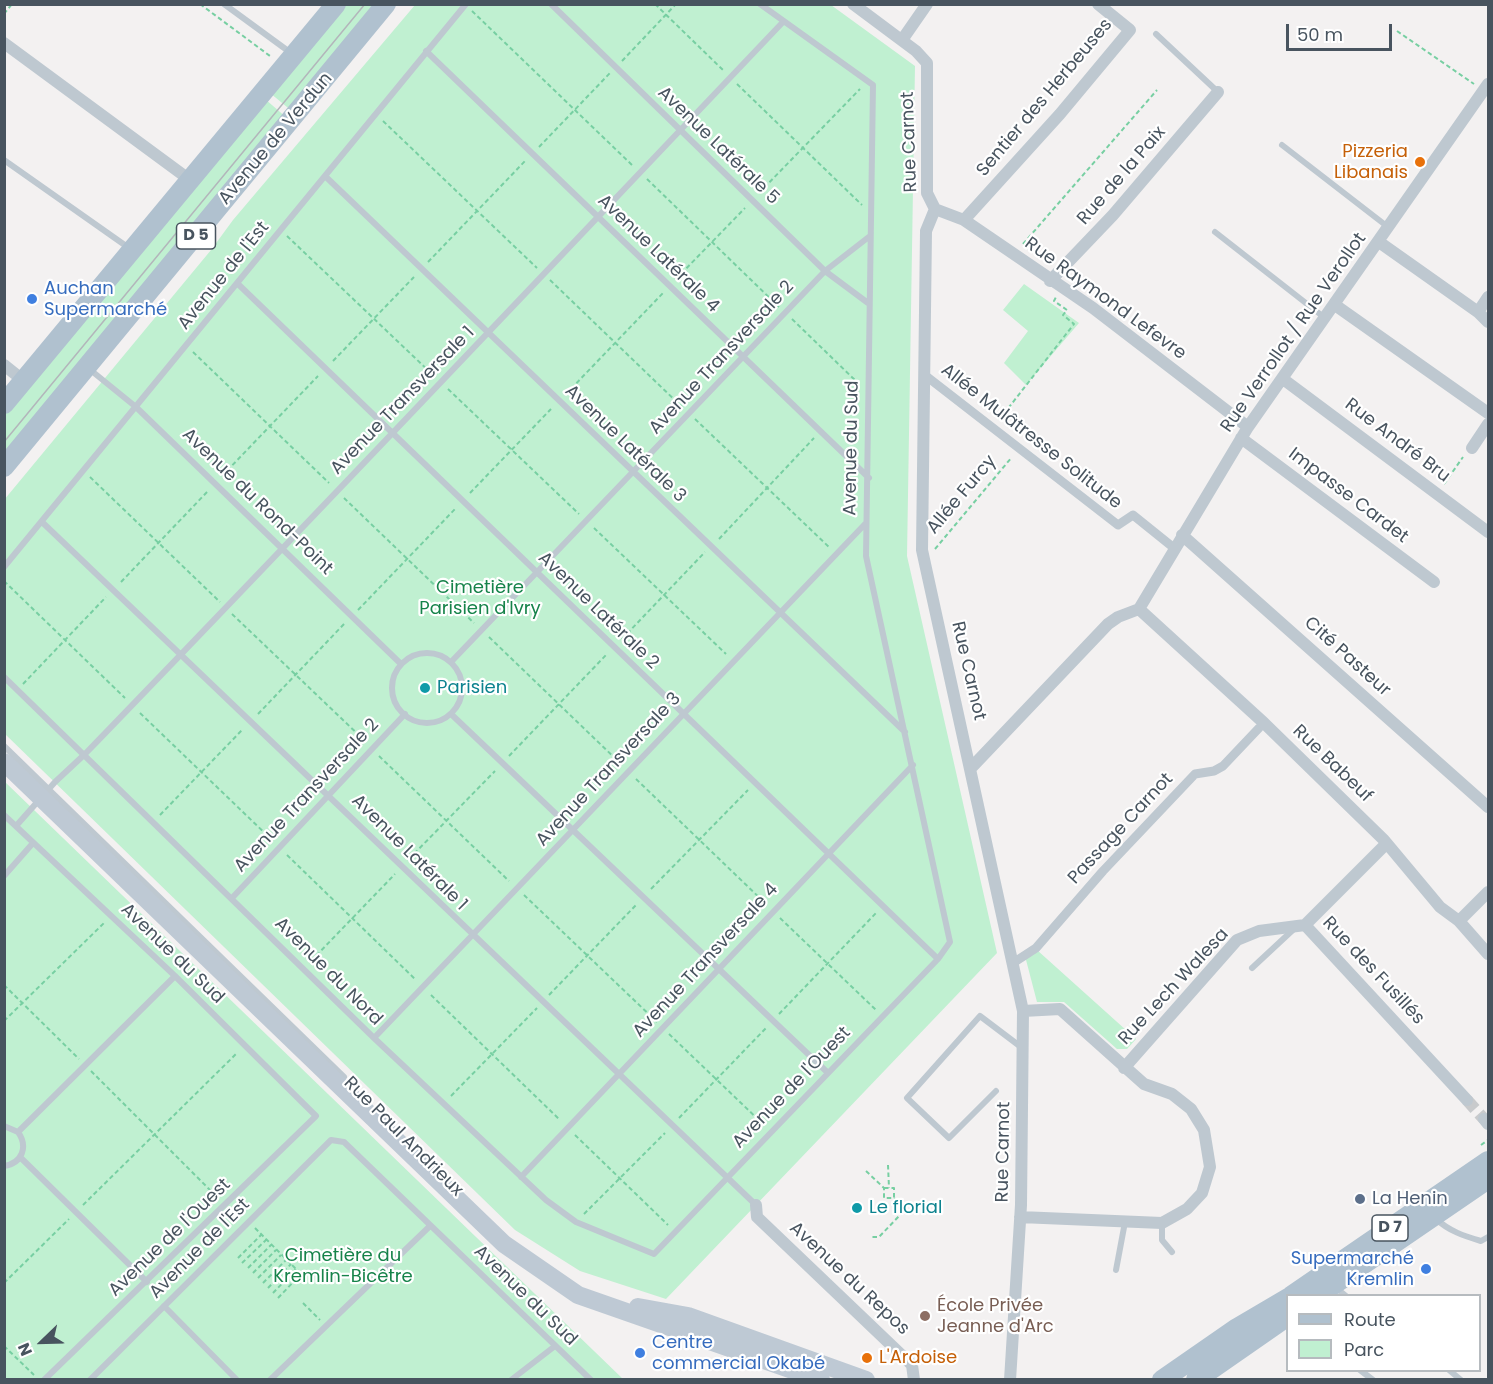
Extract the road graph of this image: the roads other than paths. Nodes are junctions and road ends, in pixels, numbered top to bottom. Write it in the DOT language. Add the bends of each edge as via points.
graph roads {
  1 [pos="224,4"];
  2 [pos="336,4"];
  3 [pos="386,4"];
  4 [pos="466,4"];
  5 [pos="551,4"];
  6 [pos="760,4"];
  7 [pos="853,4"];
  8 [pos="927,4"];
  9 [pos="1098,4"];
  10 [pos="783,22"];
  11 [pos="1156,34"];
  12 [pos="902,40"];
  13 [pos="4,43"];
  14 [pos="426,51"];
  15 [pos="289,61"];
  16 [pos="1486,87"];
  17 [pos="1218,92"];
  18 [pos="680,130"];
  19 [pos="1281,145"];
  20 [pos="4,160"];
  21 [pos="325,176"];
  22 [pos="190,180"];
  23 [pos="935,209"];
  24 [pos="597,216"];
  25 [pos="964,220"];
  26 [pos="1388,228"];
  27 [pos="1215,232"];
  28 [pos="870,236"];
  29 [pos="1379,242"];
  30 [pos="132,250"];
  31 [pos="825,271"];
  32 [pos="1050,281"];
  33 [pos="238,284"];
  34 [pos="1488,297"];
  35 [pos="868,303"];
  36 [pos="1335,305"];
  37 [pos="1478,312"];
  38 [pos="1325,318"];
  39 [pos="1488,322"];
  40 [pos="488,334"];
  41 [pos="743,358"];
  42 [pos="4,365"];
  43 [pos="87,367"];
  44 [pos="926,376"];
  45 [pos="1283,379"];
  46 [pos="24,381"];
  47 [pos="4,405"];
  48 [pos="136,406"];
  49 [pos="1488,413"];
  50 [pos="1488,424"];
  51 [pos="392,433"];
  52 [pos="1244,433"];
  53 [pos="1472,448"];
  54 [pos="4,466"];
  55 [pos="634,473"];
  56 [pos="869,478"];
  57 [pos="42,522"];
  58 [pos="866,523"];
  59 [pos="1488,532"];
  60 [pos="1182,535"];
  61 [pos="282,548"];
  62 [pos="1174,548"];
  63 [pos="4,567"];
  64 [pos="537,573"];
  65 [pos="1434,582"];
  66 [pos="1139,609"];
  67 [pos="780,612"];
  68 [pos="181,655"];
  69 [pos="451,662"];
  70 [pos="401,664"];
  71 [pos="4,677"];
  72 [pos="681,713"];
  73 [pos="405,714"];
  74 [pos="451,714"];
  75 [pos="1259,728"];
  76 [pos="905,733"];
  77 [pos="4,746"];
  78 [pos="85,754"];
  79 [pos="4,762"];
  80 [pos="913,765"];
  81 [pos="971,768"];
  82 [pos="46,793"];
  83 [pos="328,794"];
  84 [pos="1488,807"];
  85 [pos="4,815"];
  86 [pos="16,826"];
  87 [pos="575,829"];
  88 [pos="33,843"];
  89 [pos="1386,844"];
  90 [pos="826,854"];
  91 [pos="4,876"];
  92 [pos="1488,892"];
  93 [pos="232,898"];
  94 [pos="1459,921"];
  95 [pos="1302,925"];
  96 [pos="472,936"];
  97 [pos="950,942"];
  98 [pos="1488,954"];
  99 [pos="938,959"];
  100 [pos="1013,963"];
  101 [pos="719,968"];
  102 [pos="1252,968"];
  103 [pos="175,976"];
  104 [pos="1023,1011"];
  105 [pos="374,1038"];
  106 [pos="1024,1050"];
  107 [pos="1124,1068"];
  108 [pos="827,1072"];
  109 [pos="618,1076"];
  110 [pos="350,1083"];
  111 [pos="996,1091"];
  112 [pos="1467,1100"];
  113 [pos="316,1116"];
  114 [pos="4,1126"];
  115 [pos="18,1132"];
  116 [pos="400,1132"];
  117 [pos="331,1140"];
  118 [pos="20,1157"];
  119 [pos="1488,1161"];
  120 [pos="4,1166"];
  121 [pos="521,1177"];
  122 [pos="728,1178"];
  123 [pos="1488,1179"];
  124 [pos="756,1205"];
  125 [pos="1434,1216"];
  126 [pos="1020,1217"];
  127 [pos="479,1221"];
  128 [pos="1125,1222"];
  129 [pos="1162,1223"];
  130 [pos="430,1226"];
  131 [pos="1488,1237"];
  132 [pos="1172,1252"];
  133 [pos="654,1254"];
  134 [pos="1116,1270"];
  135 [pos="559,1281"];
  136 [pos="147,1282"];
  137 [pos="1332,1292"];
  138 [pos="1308,1294"];
  139 [pos="164,1306"];
  140 [pos="1286,1310"];
  141 [pos="1286,1311"];
  142 [pos="555,1346"];
  143 [pos="44,1380"];
  144 [pos="90,1380"];
  145 [pos="237,1380"];
  146 [pos="270,1380"];
  147 [pos="511,1380"];
  148 [pos="591,1380"];
  149 [pos="821,1380"];
  150 [pos="866,1380"];
  151 [pos="914,1380"];
  152 [pos="1010,1380"];
  153 [pos="1162,1380"];
  154 [pos="1196,1380"];
  1 -- 15 [label="lane"];
  2 -- 15 [label="main road, D 5"];
  3 -- 43 [label="main road, Avenue de Verdun / D 5"];
  4 -- 14 [label="lane, Avenue de l'Est"];
  5 -- 18 [label="lane, Avenue Latérale 5"];
  6 -- 10 [label="lane"];
  7 -- 12 [label="street, Rue Carnot"];
  8 -- 12 [label="street"];
  9 -- 25 [label="street, Sentier des Herbeuses" via="1130,30"];
  10 -- 18 [label="lane, Avenue Transversale 1"];
  10 -- 28 [label="lane, Avenue du Sud" via="873,86"];
  11 -- 17 [label="lane"];
  12 -- 23 [label="street, Rue Carnot" via="927,63 927,193"];
  13 -- 22 [label="street"];
  14 -- 21 [label="lane, Avenue de l'Est"];
  14 -- 24 [label="lane, Avenue Latérale 4"];
  15 -- 22 [label="main road, D 5"];
  16 -- 26 [label="street, Rue Verrollot / Rue Verollot"];
  17 -- 32 [label="street, Rue de la Paix"];
  18 -- 24 [label="lane, Avenue Transversale 1"];
  18 -- 31 [label="lane, Avenue Latérale 5"];
  19 -- 26 [label="lane"];
  20 -- 30 [label="lane"];
  21 -- 33 [label="lane, Avenue de l'Est"];
  21 -- 40 [label="lane, Avenue Latérale 3"];
  22 -- 30 [label="main road, D 5"];
  23 -- 25 [label="street, Rue Raymond Lefevre"];
  23 -- 44 [label="street, Rue Carnot" via="926,231"];
  24 -- 40 [label="lane, Avenue Transversale 1"];
  24 -- 41 [label="lane, Avenue Latérale 4"];
  25 -- 32 [label="street, Rue Raymond Lefevre"];
  26 -- 29 [label="street, Rue Verrollot / Rue Verollot"];
  27 -- 38 [label="lane"];
  28 -- 31 [label="lane, Avenue Transversale 2"];
  28 -- 35 [label="lane, Avenue du Sud"];
  29 -- 36 [label="street, Rue Verrollot / Rue Verollot"];
  29 -- 37 [label="street"];
  30 -- 46 [label="main road, D 5"];
  31 -- 35 [label="lane, Avenue Latérale 5"];
  31 -- 41 [label="lane, Avenue Transversale 2"];
  32 -- 52 [label="street, Rue Raymond Lefevre" via="1093,308"];
  33 -- 48 [label="lane, Avenue de l'Est"];
  33 -- 51 [label="lane, Avenue Latérale 2"];
  34 -- 37 [label="street"];
  35 -- 56 [label="lane, Avenue du Sud"];
  36 -- 38 [label="street, Rue Verrollot / Rue Verollot"];
  36 -- 49 [label="street"];
  37 -- 39 [label="street"];
  38 -- 45 [label="street, Rue Verrollot / Rue Verollot"];
  40 -- 51 [label="lane, Avenue Transversale 1"];
  40 -- 55 [label="lane, Avenue Latérale 3"];
  41 -- 55 [label="lane, Avenue Transversale 2"];
  41 -- 56 [label="lane, Avenue Latérale 4"];
  42 -- 46 [label="street"];
  43 -- 48 [label="lane, Avenue du Rond-Point"];
  43 -- 54 [label="main road, Avenue de Verdun / D 5"];
  44 -- 62 [label="street, Allée Mulâtresse Solitude" via="1118,525 1133,515"];
  44 -- 81 [label="street, Rue Carnot" via="921,544"];
  45 -- 52 [label="street, Rue Verrollot / Rue Verollot"];
  45 -- 59 [label="street, Rue André Bru"];
  46 -- 47 [label="main road, D 5"];
  48 -- 57 [label="lane, Avenue de l'Est"];
  48 -- 61 [label="lane, Avenue du Rond-Point"];
  50 -- 53 [label="street"];
  51 -- 61 [label="lane, Avenue Transversale 1"];
  51 -- 64 [label="lane, Avenue Latérale 2"];
  52 -- 60 [label="street, Rue Verrollot / Rue Verollot"];
  52 -- 65 [label="street, Impasse Cardet"];
  55 -- 64 [label="lane, Avenue Transversale 2"];
  55 -- 67 [label="lane, Avenue Latérale 3"];
  56 -- 58 [label="lane, Avenue du Sud"];
  57 -- 63 [label="lane, Avenue de l'Est"];
  57 -- 68 [label="lane, Avenue Latérale 1"];
  58 -- 67 [label="lane, Avenue Transversale 3"];
  58 -- 76 [label="lane, Avenue du Sud" via="866,556"];
  60 -- 62 [label="street, Rue Verrollot / Rue Verollot"];
  60 -- 84 [label="street, Cité Pasteur"];
  61 -- 68 [label="lane, Avenue Transversale 1"];
  61 -- 70 [label="lane, Avenue du Rond-Point"];
  62 -- 66 [label="street, Rue Verrollot / Rue Verollot"];
  64 -- 69 [label="lane, Avenue Transversale 2"];
  64 -- 72 [label="lane, Avenue Latérale 2"];
  66 -- 81 [label="street" via="1108,624"];
  66 -- 89 [label="street, Rue Babeuf" via="1264,723"];
  67 -- 72 [label="lane, Avenue Transversale 3"];
  67 -- 76 [label="lane, Avenue Latérale 3"];
  68 -- 78 [label="lane, Avenue Transversale 1"];
  68 -- 83 [label="lane, Avenue Latérale 1"];
  69 -- 70 [label="lane" via="442,656 420,654"];
  69 -- 74 [label="lane" via="462,682 462,694"];
  70 -- 73 [label="lane" via="395,674 393,696"];
  71 -- 78 [label="lane, Avenue du Nord"];
  72 -- 87 [label="lane, Avenue Transversale 3"];
  72 -- 90 [label="lane, Avenue Latérale 2"];
  73 -- 74 [label="lane" via="433,722"];
  73 -- 83 [label="lane, Avenue Transversale 2"];
  74 -- 87 [label="lane"];
  75 -- 100 [label="street, Passage Carnot" via="1223,766 1195,774 1036,948"];
  76 -- 80 [label="lane, Avenue du Sud"];
  77 -- 82 [label="lane, Rue Paul Andrieux"];
  78 -- 82 [label="lane, Avenue Transversale 1"];
  78 -- 93 [label="lane, Avenue du Nord"];
  79 -- 82 [label="main road, Rue Paul Andrieux"];
  80 -- 90 [label="lane, Avenue Transversale 4"];
  80 -- 97 [label="lane, Avenue du Sud"];
  81 -- 100 [label="street, Rue Carnot"];
  82 -- 86 [label="lane, Avenue Transversale 1"];
  82 -- 110 [label="lane, Rue Paul Andrieux"];
  82 -- 127 [label="main road, Rue Paul Andrieux"];
  83 -- 93 [label="lane, Avenue Transversale 2"];
  83 -- 96 [label="lane, Avenue Latérale 1"];
  85 -- 86 [label="lane, Avenue du Sud"];
  86 -- 88 [label="lane, Avenue du Sud"];
  87 -- 96 [label="lane, Avenue Transversale 3"];
  87 -- 101 [label="lane"];
  88 -- 91 [label="lane"];
  88 -- 103 [label="lane, Avenue du Sud"];
  89 -- 94 [label="street, Rue Babeuf" via="1440,907"];
  89 -- 95 [label="street, Rue des Fusillés"];
  90 -- 99 [label="lane, Avenue Latérale 2"];
  90 -- 101 [label="lane, Avenue Transversale 4"];
  92 -- 94 [label="street"];
  93 -- 105 [label="lane, Avenue du Nord"];
  94 -- 98 [label="street, Rue Babeuf"];
  95 -- 102 [label="lane"];
  95 -- 107 [label="street, Rue Lech Walesa" via="1259,931 1237,940"];
  95 -- 112 [label="street, Rue des Fusillés"];
  96 -- 105 [label="lane, Avenue Transversale 3"];
  96 -- 109 [label="lane, Avenue Latérale 1"];
  97 -- 99 [label="lane, Avenue de l'Ouest"];
  99 -- 108 [label="lane, Avenue de l'Ouest"];
  100 -- 104 [label="street, Rue Carnot"];
  101 -- 108 [label="lane"];
  101 -- 109 [label="lane, Avenue Transversale 4"];
  103 -- 113 [label="lane, Avenue du Sud"];
  103 -- 115 [label="lane"];
  104 -- 106 [label="street, Rue Carnot"];
  104 -- 107 [label="street, Rue Lech Walesa" via="1060,1009"];
  105 -- 121 [label="lane, Avenue du Nord"];
  106 -- 111 [label="lane" via="980,1016 907,1098 949,1138"];
  106 -- 126 [label="street, Rue Carnot"];
  107 -- 129 [label="street" via="1144,1084 1172,1094 1191,1109 1204,1130 1210,1167 1202,1193 1187,1209"];
  108 -- 122 [label="lane, Avenue de l'Ouest"];
  109 -- 121 [label="lane, Avenue Transversale 4"];
  109 -- 122 [label="lane, Avenue Latérale 1"];
  113 -- 136 [label="lane, Avenue de l'Ouest"];
  114 -- 115 [label="lane"];
  115 -- 118 [label="lane" via="24,1144"];
  116 -- 127 [label="lane, Rue Paul Andrieux" via="459,1190"];
  117 -- 130 [label="lane, Avenue du Sud" via="344,1142"];
  117 -- 139 [label="lane, Avenue de l'Est"];
  118 -- 120 [label="lane"];
  118 -- 136 [label="lane"];
  119 -- 138 [label="main road, D 7"];
  121 -- 133 [label="lane, Avenue du Nord" via="576,1222"];
  122 -- 124 [label="lane, Avenue Latérale 1"];
  122 -- 133 [label="lane, Avenue de l'Ouest"];
  123 -- 125 [label="main road, D 7"];
  124 -- 151 [label="street, Avenue du Repos" via="757,1217 912,1365"];
  125 -- 131 [label="lane" via="1445,1228 1481,1241"];
  125 -- 137 [label="main road, D 7"];
  126 -- 128 [label="street"];
  126 -- 152 [label="street, Rue Carnot"];
  127 -- 135 [label="main road" via="504,1244"];
  128 -- 129 [label="street"];
  128 -- 134 [label="lane"];
  129 -- 132 [label="lane" via="1162,1240"];
  130 -- 142 [label="lane, Avenue du Sud"];
  130 -- 146 [label="lane"];
  135 -- 149 [label="main road" via="578,1295"];
  135 -- 150 [label="main road" via="636,1307 688,1316"];
  136 -- 143 [label="lane, Avenue de l'Ouest"];
  139 -- 144 [label="lane, Avenue de l'Est"];
  139 -- 145 [label="lane"];
  140 -- 153 [label="main road, D 7" via="1237,1328"];
  141 -- 154 [label="main road, D 7"];
  142 -- 147 [label="lane"];
  142 -- 148 [label="lane, Avenue du Sud"];
}
